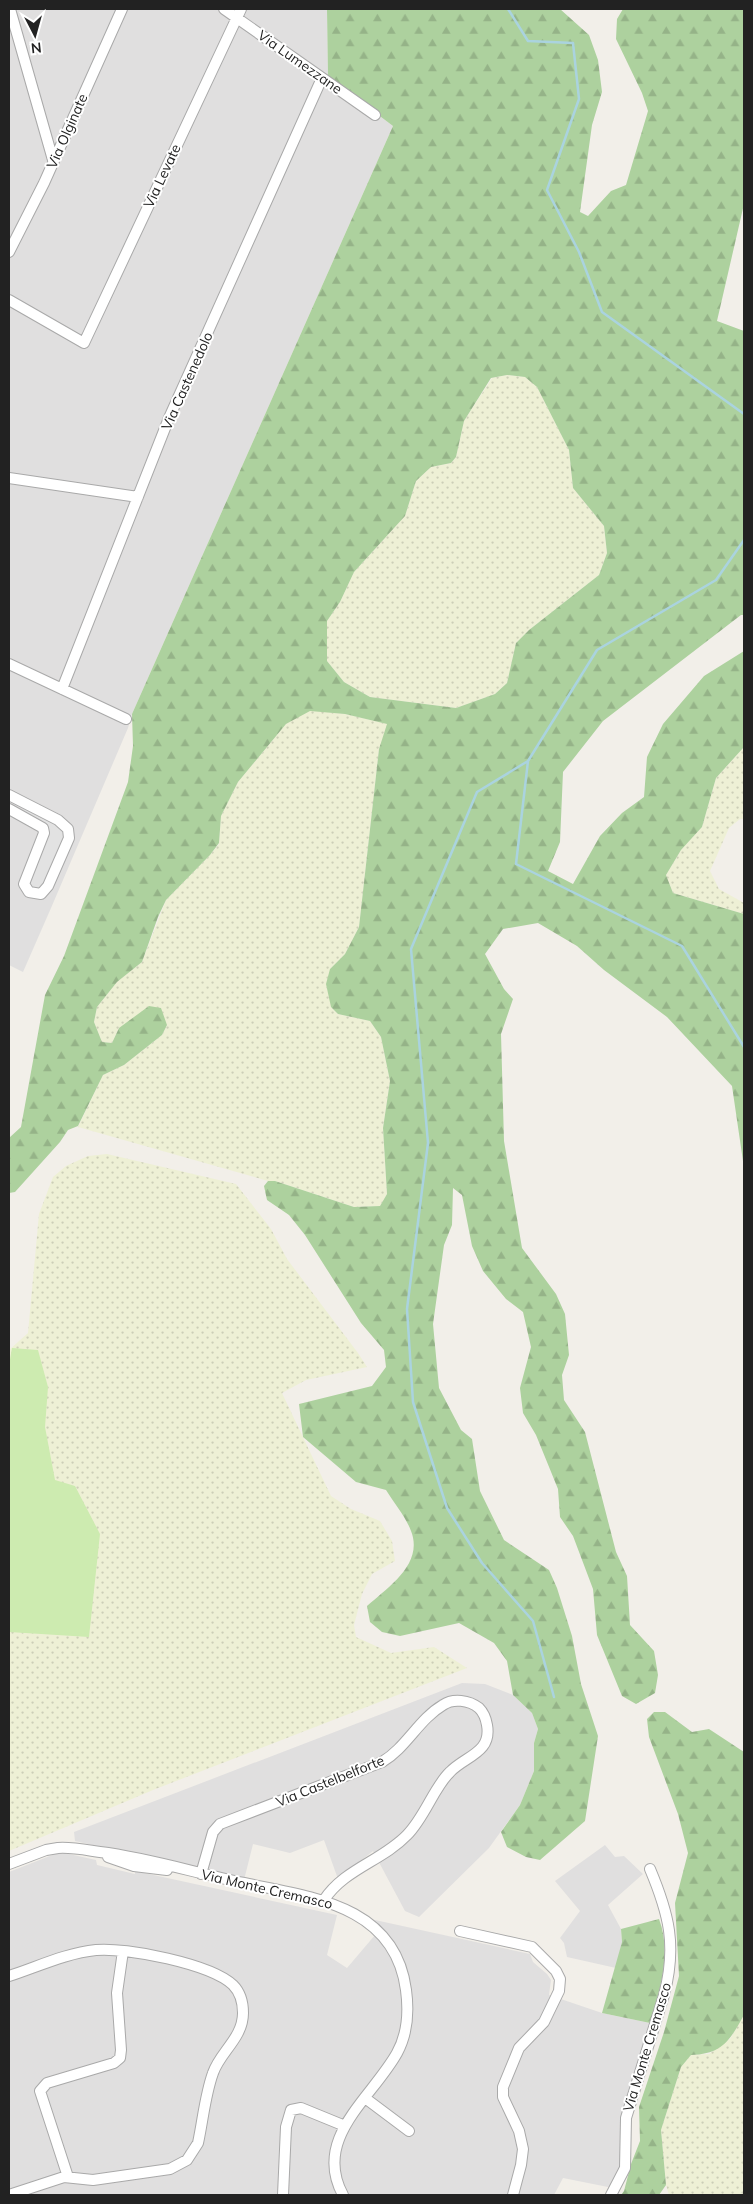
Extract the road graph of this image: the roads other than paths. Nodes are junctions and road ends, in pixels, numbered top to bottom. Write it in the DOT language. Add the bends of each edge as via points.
graph roads {
  1 [pos="10,9"];
  2 [pos="122,9"];
  3 [pos="224,9"];
  4 [pos="239,13"];
  5 [pos="322,78"];
  6 [pos="375,115"];
  7 [pos="53,160"];
  8 [pos="9,252"];
  9 [pos="9,300"];
  10 [pos="9,478"];
  11 [pos="138,497"];
  12 [pos="9,664"];
  13 [pos="62,689"];
  14 [pos="126,719"];
  15 [pos="9,795"];
  16 [pos="9,809"];
  17 [pos="9,1864"];
  18 [pos="650,1869"];
  19 [pos="200,1874"];
  20 [pos="324,1900"];
  21 [pos="460,1931"];
  22 [pos="123,1951"];
  23 [pos="9,1976"];
  24 [pos="365,2098"];
  25 [pos="345,2126"];
  26 [pos="409,2131"];
  27 [pos="68,2177"];
  28 [pos="9,2195"];
  29 [pos="283,2195"];
  30 [pos="343,2195"];
  31 [pos="514,2195"];
  32 [pos="611,2195"];
  1 -- 7 [label="street"];
  2 -- 7 [label="street, Via Olginate"];
  3 -- 4 [label="street, Via Lumezzane"];
  4 -- 5 [label="street, Via Lumezzane"];
  4 -- 9 [label="street, Via Levate" via="84,344"];
  5 -- 6 [label="street, Via Lumezzane"];
  5 -- 11 [label="street, Via Castenedolo" via="169,418"];
  7 -- 8 [label="street, Via Olginate"];
  10 -- 11 [label="street"];
  11 -- 13 [label="street, Via Castenedolo"];
  12 -- 13 [label="street"];
  13 -- 14 [label="street"];
  15 -- 16 [label="street" via="58,820 68,830 69,838 48,886 41,894 29,892 24,884 44,828"];
  17 -- 19 [label="street, Via Monte Cremasco" via="58,1848 93,1851 134,1866"];
  18 -- 32 [label="street, Via Monte Cremasco" via="667,1914 669,1974 626,2118 625,2168"];
  19 -- 20 [label="street, Via Monte Cremasco"];
  19 -- 20 [label="street, Via Castelbelforte" via="213,1832 223,1822 382,1762 444,1704 461,1701 479,1709 488,1729 482,1749 447,1775 408,1835 337,1883"];
  20 -- 24 [label="street, Via Monte Cremasco" via="353,1913 382,1935 396,1954 405,1980 407,2022 401,2044"];
  21 -- 31 [label="street" via="532,1947 560,1979 559,1991 544,2022 519,2048 503,2087 503,2097 519,2130 523,2149"];
  22 -- 23 [label="street" via="84,1952"];
  22 -- 27 [label="street" via="117,1993 120,2058 114,2063 47,2083 40,2089"];
  22 -- 27 [label="street" via="178,1962 226,1980 239,1995 243,2007 242,2022 238,2034 212,2074 198,2143 184,2163 166,2170 93,2180"];
  24 -- 25 [label="street, Via Monte Cremasco"];
  24 -- 26 [label="street"];
  25 -- 29 [label="street" via="301,2108 291,2110 286,2127"];
  25 -- 30 [label="street, Via Monte Cremasco" via="334,2160 336,2179"];
  27 -- 28 [label="street"];
}
